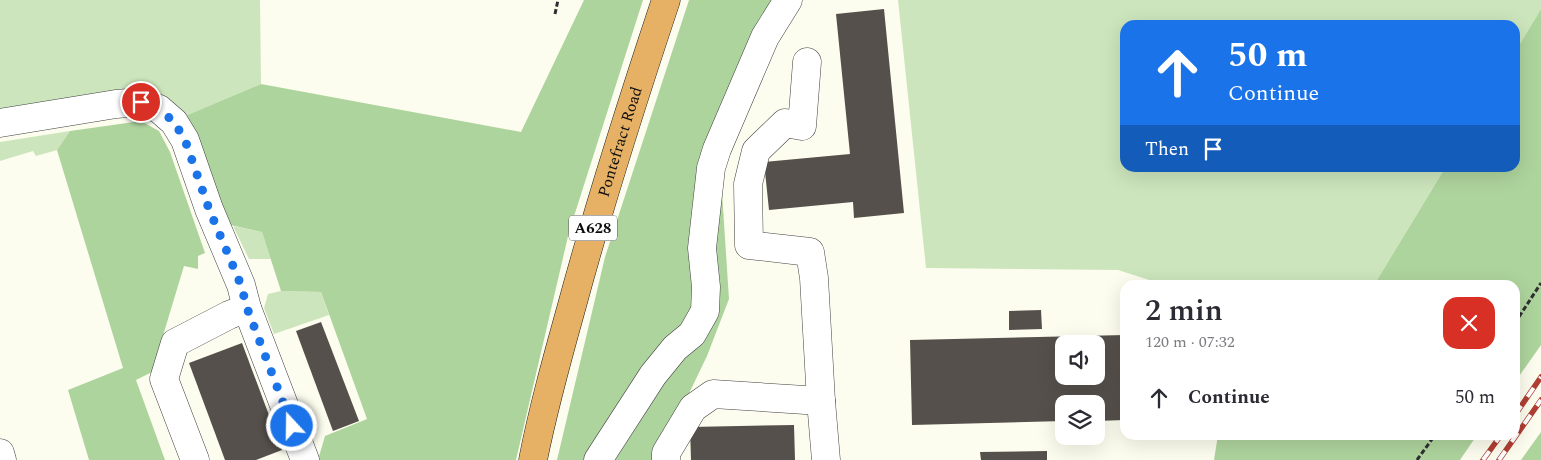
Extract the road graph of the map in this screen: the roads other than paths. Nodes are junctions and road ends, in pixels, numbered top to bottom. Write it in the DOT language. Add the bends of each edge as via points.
graph roads {
  1 [pos="666,0"];
  2 [pos="788,0"];
  3 [pos="807,62"];
  4 [pos="0,124"];
  5 [pos="244,296"];
  6 [pos="821,401"];
  7 [pos="0,453"];
  8 [pos="2,460"];
  9 [pos="195,460"];
  10 [pos="305,460"];
  11 [pos="533,460"];
  12 [pos="598,460"];
  13 [pos="666,460"];
  14 [pos="826,460"];
  1 -- 11 [label="highway, Pontefract Road / A628" via="589,242"];
  2 -- 12 [label="street" via="765,37 711,168 702,248 705,311 692,334 674,348 652,375"];
  3 -- 6 [label="street" via="802,126 785,123 756,151 748,184 749,244 810,252"];
  4 -- 5 [label="street" via="116,104 141,102 159,109 174,122 185,140"];
  5 -- 9 [label="street" via="229,315 175,342 164,379"];
  5 -- 10 [label="street"];
  6 -- 13 [label="street" via="713,394 693,408 666,453"];
  6 -- 14 [label="street"];
  7 -- 8 [label="street"];
}
